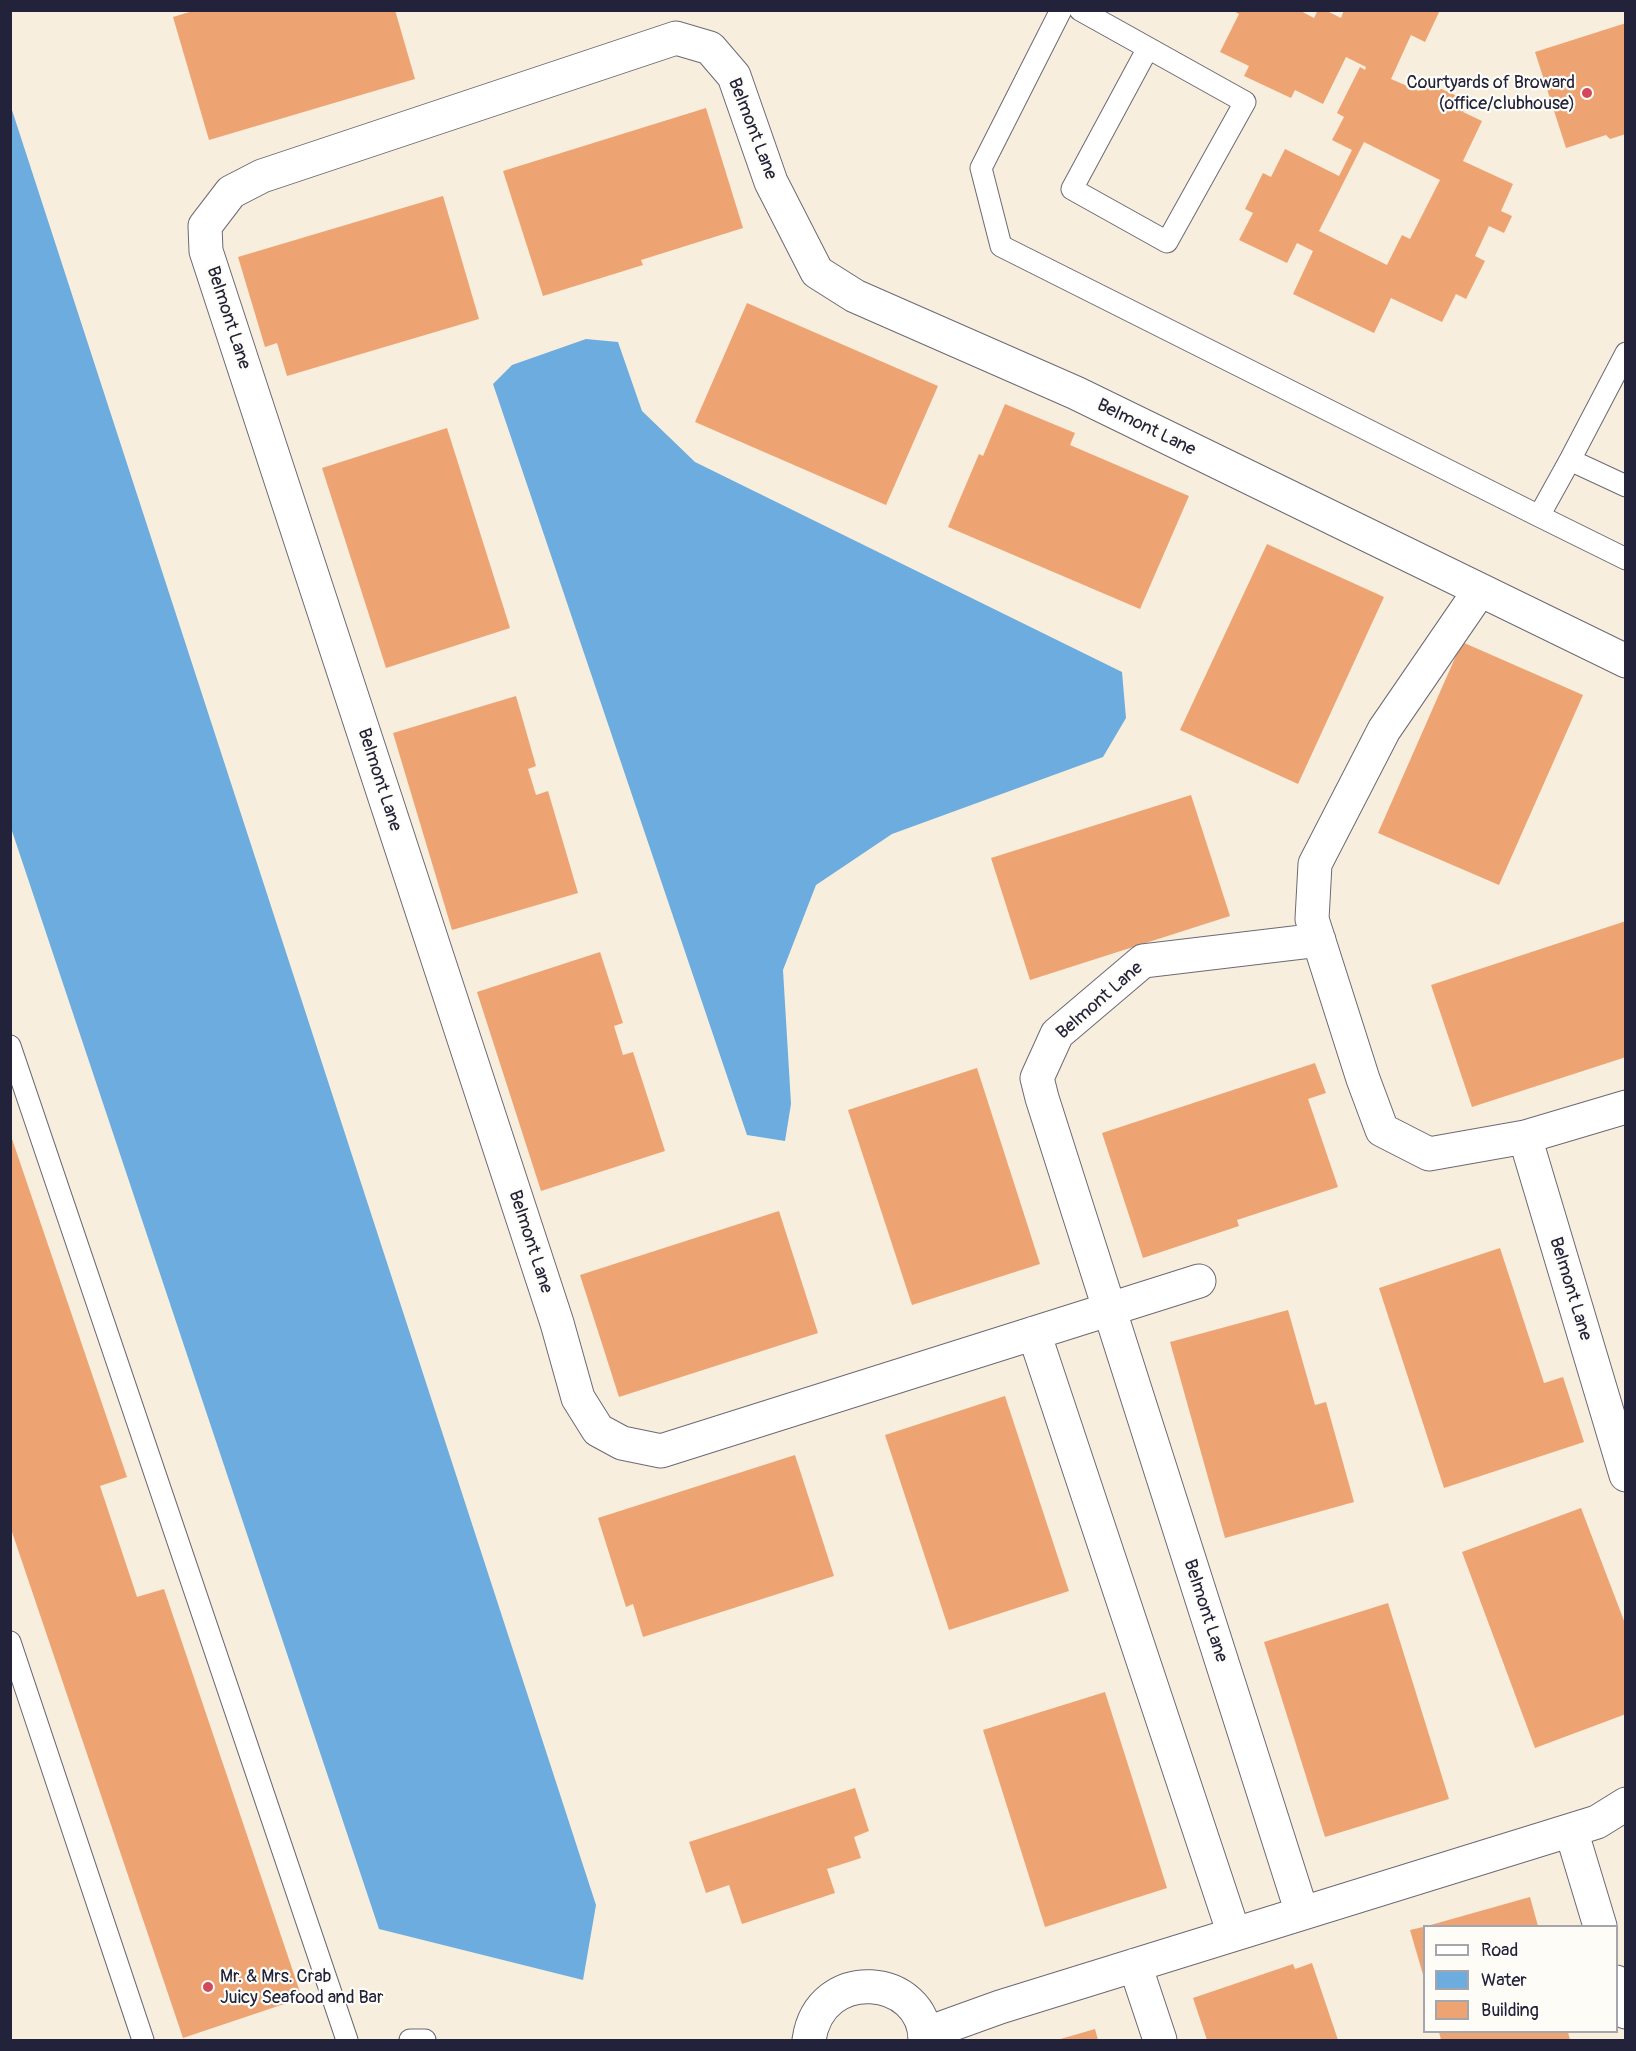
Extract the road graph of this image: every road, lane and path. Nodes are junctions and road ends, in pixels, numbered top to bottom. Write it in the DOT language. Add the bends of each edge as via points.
graph roads {
  1 [pos="1061,10"];
  2 [pos="1080,10"];
  3 [pos="1148,48"];
  4 [pos="1626,353"];
  5 [pos="1570,460"];
  6 [pos="1626,486"];
  7 [pos="1539,516"];
  8 [pos="1626,559"];
  9 [pos="1480,590"];
  10 [pos="1626,661"];
  11 [pos="1319,940"];
  12 [pos="10,1046"];
  13 [pos="1626,1107"];
  14 [pos="1525,1137"];
  15 [pos="1199,1281"];
  16 [pos="1108,1310"];
  17 [pos="1034,1333"];
  18 [pos="1626,1475"];
  19 [pos="10,1642"];
  20 [pos="1626,1804"];
  21 [pos="1571,1830"];
  22 [pos="1302,1913"];
  23 [pos="1600,1925"];
  24 [pos="1234,1934"];
  25 [pos="1136,1965"];
  26 [pos="1618,1985"];
  27 [pos="1626,2012"];
  28 [pos="925,2037"];
  29 [pos="143,2040"];
  30 [pos="347,2040"];
  31 [pos="411,2040"];
  32 [pos="425,2040"];
  33 [pos="809,2040"];
  34 [pos="1160,2040"];
  1 -- 7 [label="lane" via="981,168 1001,246"];
  2 -- 3 [label="lane"];
  3 -- 3 [label="lane" via="1245,102 1167,242 1072,189"];
  4 -- 5 [label="lane"];
  5 -- 6 [label="lane"];
  5 -- 7 [label="lane"];
  7 -- 8 [label="lane"];
  9 -- 10 [label="street, Belmont Lane"];
  9 -- 11 [label="street" via="1384,730 1315,864 1312,919"];
  9 -- 17 [label="street, Belmont Lane" via="1076,393 855,296 817,272 771,182 734,76 710,48 676,38 261,176 231,192 206,226 206,251 557,1323 578,1398 598,1430 622,1443 661,1451"];
  11 -- 14 [label="street" via="1382,1130 1429,1154"];
  11 -- 16 [label="street, Belmont Lane" via="1143,961 1057,1034 1037,1078"];
  12 -- 30 [label="lane"];
  13 -- 14 [label="street"];
  14 -- 18 [label="street, Belmont Lane"];
  15 -- 16 [label="street, Belmont Lane"];
  16 -- 17 [label="street, Belmont Lane"];
  16 -- 22 [label="street, Belmont Lane"];
  17 -- 24 [label="street"];
  19 -- 29 [label="lane"];
  20 -- 21 [label="street" via="1597,1822"];
  21 -- 22 [label="street"];
  21 -- 23 [label="street"];
  22 -- 24 [label="street"];
  24 -- 25 [label="street"];
  25 -- 28 [label="street" via="1000,2007"];
  25 -- 34 [label="street"];
  26 -- 27 [label="street"];
  28 -- 33 [label="street" via="918,2016 907,2001 890,1990 872,1986 852,1988 835,1996 821,2009"];
  31 -- 32 [label="lane"];
}
